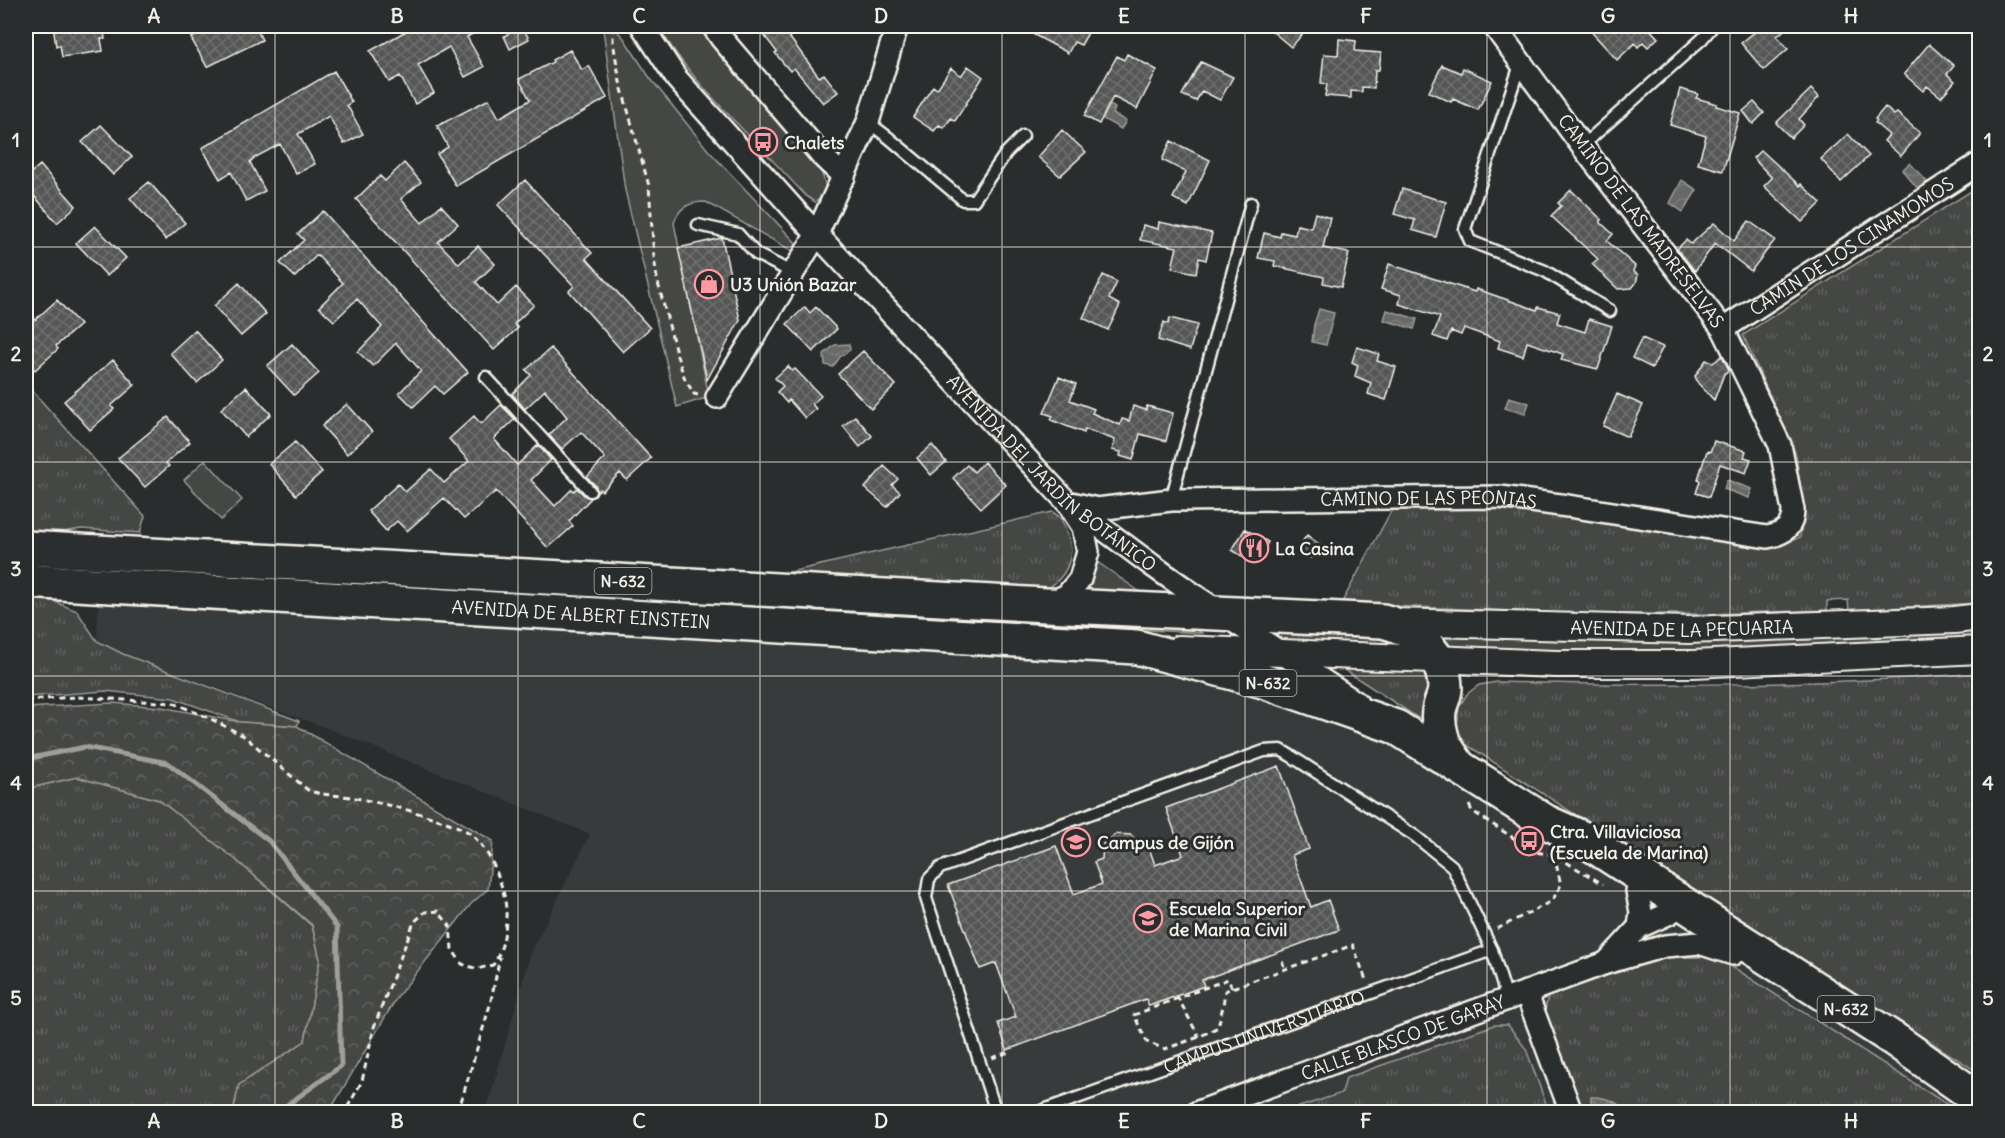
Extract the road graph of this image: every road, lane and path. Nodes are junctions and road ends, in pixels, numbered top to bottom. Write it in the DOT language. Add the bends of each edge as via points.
graph roads {
  1 [pos="613,26"];
  2 [pos="642,26"];
  3 [pos="713,26"];
  4 [pos="897,26"];
  5 [pos="1494,26"];
  6 [pos="1713,26"];
  7 [pos="1521,62"];
  8 [pos="868,122"];
  9 [pos="1023,136"];
  10 [pos="1582,146"];
  11 [pos="1980,163"];
  12 [pos="844,177"];
  13 [pos="1251,204"];
  14 [pos="698,225"];
  15 [pos="817,234"];
  16 [pos="793,273"];
  17 [pos="1610,311"];
  18 [pos="1724,329"];
  19 [pos="486,377"];
  20 [pos="717,397"];
  21 [pos="590,491"];
  22 [pos="1172,500"];
  23 [pos="1067,501"];
  24 [pos="1787,530"];
  25 [pos="26,548"];
  26 [pos="26,581"];
  27 [pos="1046,605"];
  28 [pos="1221,613"];
  29 [pos="1980,617"];
  30 [pos="1383,621"];
  31 [pos="1137,647"];
  32 [pos="1980,650"];
  33 [pos="1280,653"];
  34 [pos="1436,658"];
  35 [pos="1493,662"];
  36 [pos="1445,689"];
  37 [pos="26,700"];
  38 [pos="1396,727"];
  39 [pos="1462,783"];
  40 [pos="1545,822"];
  41 [pos="1554,855"];
  42 [pos="1603,884"];
  43 [pos="1657,898"];
  44 [pos="1639,927"];
  45 [pos="1485,936"];
  46 [pos="1665,946"];
  47 [pos="1492,950"];
  48 [pos="1733,954"];
  49 [pos="500,955"];
  50 [pos="1282,961"];
  51 [pos="1606,963"];
  52 [pos="1285,969"];
  53 [pos="1232,988"];
  54 [pos="1371,993"];
  55 [pos="1516,995"];
  56 [pos="1178,997"];
  57 [pos="1198,1037"];
  58 [pos="1009,1052"];
  59 [pos="1002,1054"];
  60 [pos="1980,1101"];
  61 [pos="345,1113"];
  62 [pos="458,1113"];
  63 [pos="996,1113"];
  64 [pos="1038,1113"];
  65 [pos="1198,1113"];
  66 [pos="1571,1113"];
  1 -- 20 [label="path" via="620,82 649,186 656,268 677,356 694,394"];
  2 -- 15 [label="street, AVENIDA DEL JARDÍN BOTÁNICO" via="677,79"];
  3 -- 12 [label="street"];
  4 -- 8 [label="street"];
  5 -- 7 [label="street, CAMINO DE LAS MADRESELVAS"];
  6 -- 10 [label="lane"];
  7 -- 10 [label="street, CAMINO DE LAS MADRESELVAS"];
  7 -- 17 [label="lane" via="1465,229 1470,241 1545,271"];
  8 -- 9 [label="lane" via="963,200 974,201 1006,153"];
  8 -- 12 [label="street"];
  10 -- 18 [label="street, CAMINO DE LAS MADRESELVAS"];
  11 -- 18 [label="street, CAMÍN DE LOS CINAMOMOS"];
  12 -- 15 [label="street"];
  13 -- 22 [label="lane"];
  14 -- 16 [label="lane" via="738,234 756,254"];
  15 -- 16 [label="street"];
  15 -- 23 [label="street, AVENIDA DEL JARDÍN BOTÁNICO"];
  16 -- 20 [label="street"];
  18 -- 24 [label="street, CAMINO DE LAS MADRESELVAS" via="1780,445 1793,510"];
  19 -- 21 [label="lane"];
  22 -- 23 [label="street, CAMINO DE LAS PEONIAS" via="1097,508"];
  22 -- 24 [label="street, CAMINO DE LAS PEONIAS" via="1500,498 1767,537"];
  23 -- 27 [label="street" via="1083,527 1088,552 1080,579 1067,595"];
  23 -- 28 [label="street, AVENIDA DEL JARDÍN BOTÁNICO"];
  25 -- 27 [label="highway, AVENIDA DE ALBERT EINSTEIN / N-632"];
  26 -- 31 [label="highway, AVENIDA DE ALBERT EINSTEIN / N-632"];
  27 -- 28 [label="highway, AVENIDA DE ALBERT EINSTEIN / N-632"];
  28 -- 30 [label="highway, AVENIDA DE LA PECUARIA / N-632"];
  28 -- 33 [label="street, AVENIDA DEL JARDÍN BOTÁNICO"];
  29 -- 30 [label="street, AVENIDA DE LA PECUARIA" via="1688,630"];
  30 -- 34 [label="highway, AVENIDA DE LA PECUARIA / N-632" via="1399,625 1420,638"];
  31 -- 33 [label="street, AVENIDA DE ALBERT EINSTEIN"];
  31 -- 38 [label="highway, AVENIDA DE ALBERT EINSTEIN / N-632" via="1263,681"];
  32 -- 35 [label="street, AVENIDA DE LA PECUARIA" via="1693,664"];
  33 -- 34 [label="street, AVENIDA DE LA PECUARIA"];
  33 -- 38 [label="street, AVENIDA DEL JARDÍN BOTÁNICO"];
  34 -- 35 [label="street, AVENIDA DE LA PECUARIA"];
  34 -- 36 [label="highway, AVENIDA DE LA PECUARIA / N-632"];
  35 -- 36 [label="street, AVENIDA DE LA PECUARIA" via="1461,675"];
  36 -- 39 [label="highway, AVENIDA DE LA PECUARIA / N-632" via="1439,711 1441,737"];
  37 -- 49 [label="path" via="78,696 174,703 244,736 309,791 437,818 471,834 493,862 506,903"];
  38 -- 39 [label="highway, AVENIDA DEL JARDÍN BOTÁNICO / N-632"];
  39 -- 40 [label="highway, AVENIDA DEL JARDÍN BOTÁNICO / N-632"];
  39 -- 41 [label="path" via="1472,811 1534,852"];
  40 -- 41 [label="path"];
  40 -- 43 [label="highway, AVENIDA DEL JARDÍN BOTÁNICO / N-632" via="1574,849"];
  41 -- 42 [label="path"];
  41 -- 45 [label="path" via="1561,885 1552,901"];
  43 -- 44 [label="street, CALLE BLASCO DE GARAY"];
  43 -- 44 [label="street" via="1641,912"];
  43 -- 46 [label="street"];
  43 -- 48 [label="highway, AVENIDA DEL JARDÍN BOTÁNICO / N-632"];
  43 -- 60 [label="highway, AVENIDA DEL JARDÍN BOTÁNICO / N-632" via="1710,921 1895,1040"];
  44 -- 51 [label="street, CALLE BLASCO DE GARAY"];
  45 -- 47 [label="lane"];
  45 -- 63 [label="lane" via="1452,866 1415,836 1281,750 1264,751 984,852 940,868 929,879 926,898"];
  46 -- 48 [label="street, CALLE BLASCO DE GARAY" via="1699,943"];
  46 -- 51 [label="street, CALLE BLASCO DE GARAY"];
  47 -- 54 [label="lane, CAMPUS UNIVERSITARIO"];
  47 -- 55 [label="lane"];
  48 -- 60 [label="highway, AVENIDA DEL JARDÍN BOTÁNICO / N-632" via="1891,1056"];
  49 -- 61 [label="path" via="493,965 477,969 462,964 452,949 450,926 438,911 425,912 414,922 374,1027 362,1081"];
  49 -- 62 [label="path" via="490,1005"];
  50 -- 52 [label="path"];
  51 -- 55 [label="street, CALLE BLASCO DE GARAY"];
  52 -- 53 [label="path"];
  52 -- 54 [label="path" via="1353,945"];
  53 -- 56 [label="path" via="1228,979"];
  53 -- 57 [label="path" via="1225,991 1218,1026"];
  54 -- 64 [label="lane, CAMPUS UNIVERSITARIO"];
  55 -- 65 [label="street, CALLE BLASCO DE GARAY"];
  55 -- 66 [label="street"];
  56 -- 57 [label="path"];
  56 -- 57 [label="path" via="1134,1015 1147,1042 1165,1048"];
  58 -- 59 [label="path"];
}
